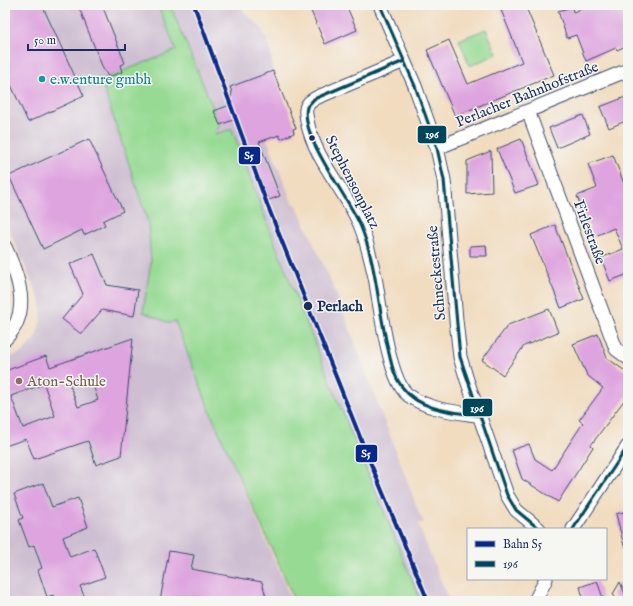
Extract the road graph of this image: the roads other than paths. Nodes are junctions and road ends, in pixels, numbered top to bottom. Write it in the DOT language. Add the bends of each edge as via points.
graph roads {
  1 [pos="380,5"];
  2 [pos="404,61"];
  3 [pos="628,70"];
  4 [pos="528,112"];
  5 [pos="437,148"];
  6 [pos="5,247"];
  7 [pos="5,339"];
  8 [pos="628,358"];
  9 [pos="480,416"];
  10 [pos="628,446"];
  11 [pos="538,528"];
  12 [pos="574,528"];
  13 [pos="546,580"];
  14 [pos="535,601"];
  1 -- 2 [label="street, Schneckestraße"];
  2 -- 5 [label="street, Schneckestraße"];
  2 -- 9 [label="street, Stephensonplatz" via="310,101 306,110 310,131 322,159 361,227 371,258 395,374 407,394 418,400 434,407"];
  3 -- 4 [label="street, Perlacher Bahnhofstraße"];
  4 -- 5 [label="street, Perlacher Bahnhofstraße"];
  4 -- 8 [label="street, Firlestraße" via="616,349"];
  5 -- 9 [label="street, Schneckestraße" via="444,180 460,357"];
  6 -- 7 [label="street" via="14,268 20,295 16,325"];
  9 -- 11 [label="street, Schneckestraße" via="507,495 516,510"];
  10 -- 12 [label="street"];
  13 -- 14 [label="street"];
}
